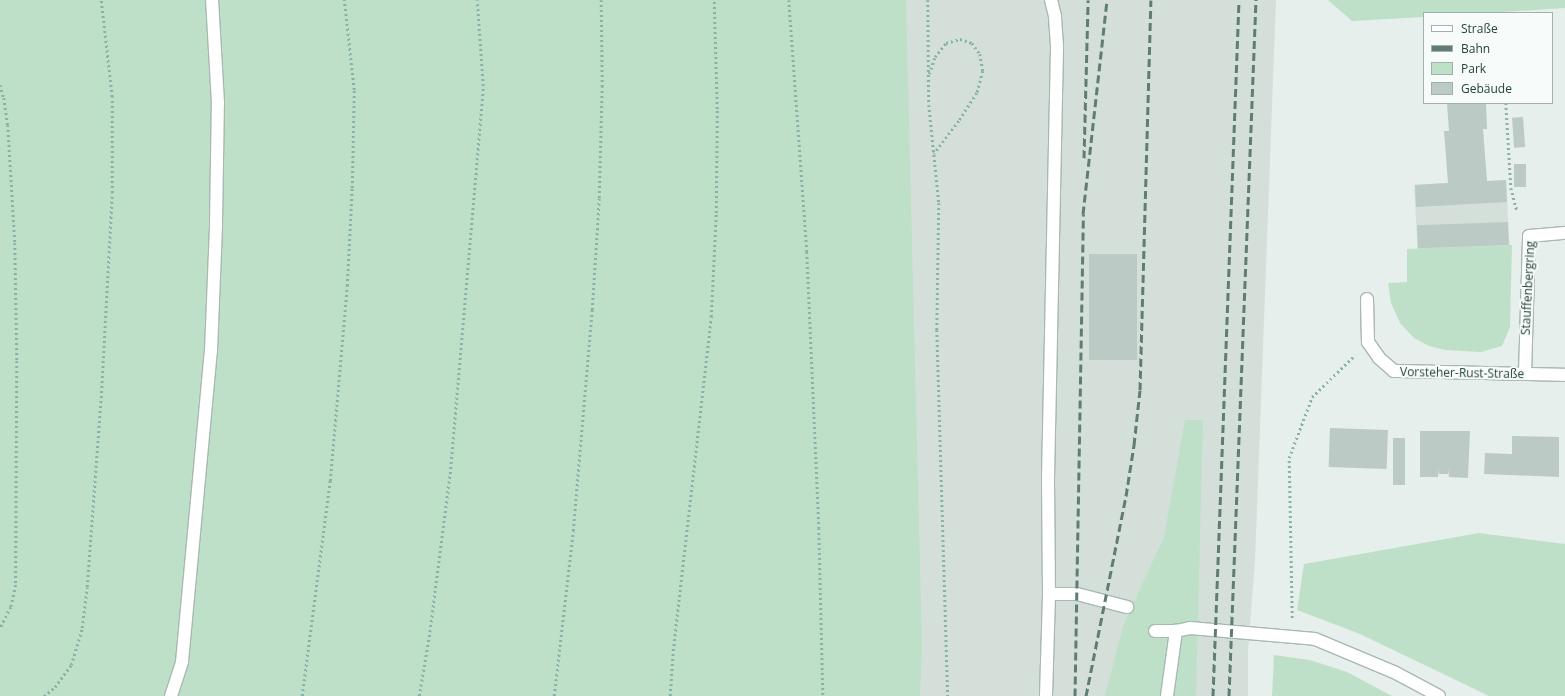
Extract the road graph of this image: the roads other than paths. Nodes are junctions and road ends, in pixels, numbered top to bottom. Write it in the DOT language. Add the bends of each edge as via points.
graph roads {
  1 [pos="212,0"];
  2 [pos="1051,0"];
  3 [pos="1565,233"];
  4 [pos="1367,299"];
  5 [pos="1525,374"];
  6 [pos="1565,375"];
  7 [pos="1049,594"];
  8 [pos="1127,607"];
  9 [pos="1155,631"];
  10 [pos="1176,631"];
  11 [pos="171,696"];
  12 [pos="1046,696"];
  13 [pos="1167,696"];
  14 [pos="1438,696"];
  1 -- 11 [label="street" via="218,103 211,351 182,662"];
  2 -- 7 [label="street" via="1057,46 1048,470"];
  3 -- 5 [label="street, Stauffenbergring" via="1529,236"];
  4 -- 5 [label="street, Vorsteher-Rust-Straße" via="1368,342 1379,358 1394,371"];
  5 -- 6 [label="street, Vorsteher-Rust-Straße"];
  7 -- 8 [label="street" via="1077,594"];
  7 -- 12 [label="street"];
  9 -- 10 [label="street"];
  10 -- 13 [label="street"];
  10 -- 14 [label="street" via="1190,628 1315,639 1394,672"];
}
